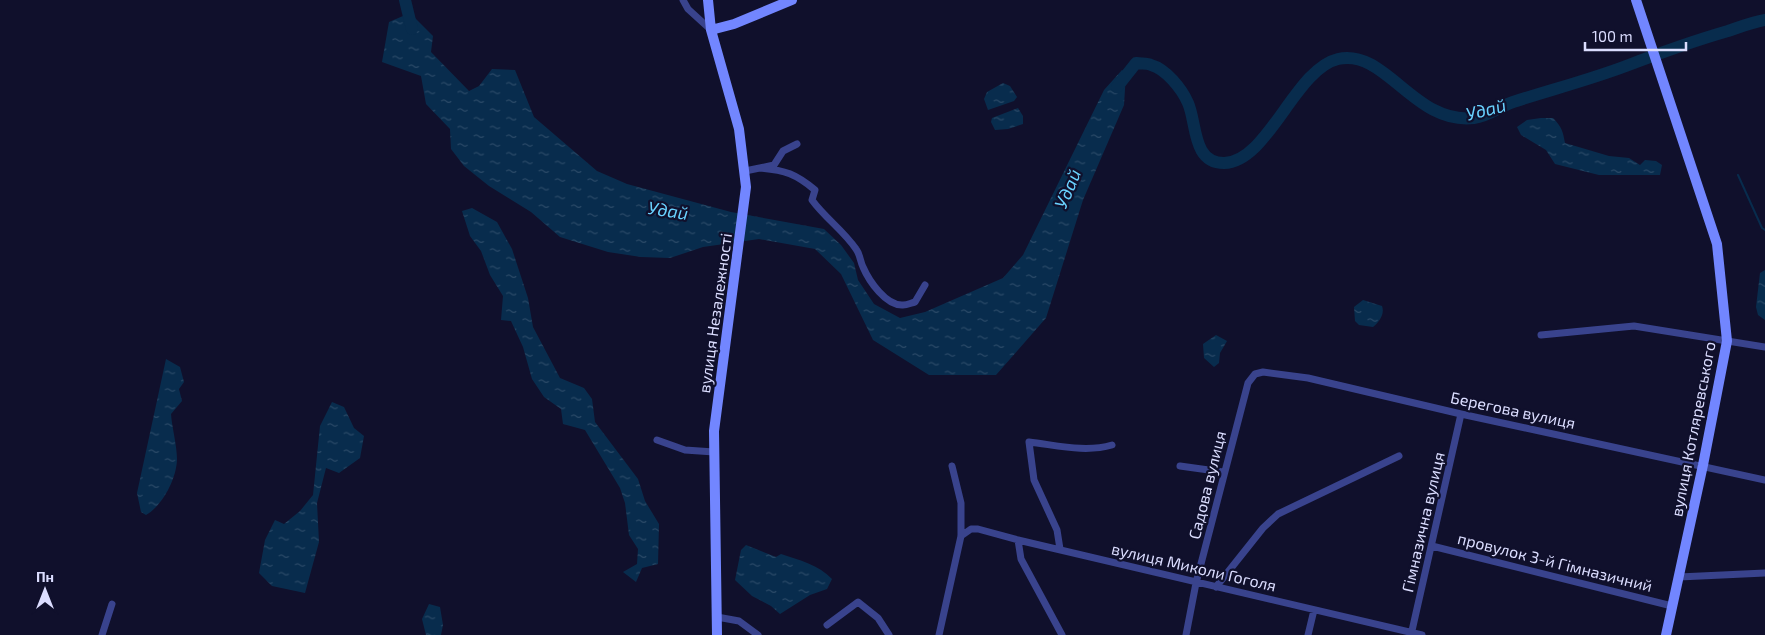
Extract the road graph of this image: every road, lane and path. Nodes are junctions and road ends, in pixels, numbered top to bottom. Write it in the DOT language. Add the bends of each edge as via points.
graph roads {
  1 [pos="683,0"];
  2 [pos="708,0"];
  3 [pos="792,0"];
  4 [pos="1636,0"];
  5 [pos="711,30"];
  6 [pos="797,144"];
  7 [pos="760,168"];
  8 [pos="745,171"];
  9 [pos="925,285"];
  10 [pos="1541,334"];
  11 [pos="1726,341"];
  12 [pos="1765,347"];
  13 [pos="1255,374"];
  14 [pos="1461,414"];
  15 [pos="657,440"];
  16 [pos="1112,445"];
  17 [pos="714,452"];
  18 [pos="1399,456"];
  19 [pos="1703,465"];
  20 [pos="952,466"];
  21 [pos="1180,466"];
  22 [pos="1224,472"];
  23 [pos="1765,480"];
  24 [pos="961,536"];
  25 [pos="1018,540"];
  26 [pos="1432,546"];
  27 [pos="1060,549"];
  28 [pos="1765,573"];
  29 [pos="1679,577"];
  30 [pos="1196,582"];
  31 [pos="1216,586"];
  32 [pos="112,604"];
  33 [pos="1672,606"];
  34 [pos="1314,610"];
  35 [pos="717,617"];
  36 [pos="827,625"];
  37 [pos="1412,634"];
  38 [pos="102,635"];
  39 [pos="717,635"];
  40 [pos="758,635"];
  41 [pos="889,635"];
  42 [pos="939,635"];
  43 [pos="1062,635"];
  44 [pos="1186,635"];
  45 [pos="1308,635"];
  46 [pos="1422,635"];
  47 [pos="1666,635"];
  1 -- 5 [label="street"];
  2 -- 5 [label="main road, вулиця Незалежності"];
  3 -- 5 [label="main road"];
  4 -- 11 [label="main road, вулиця Котляревського" via="1718,244"];
  5 -- 8 [label="main road, вулиця Незалежності" via="739,129"];
  6 -- 7 [label="street" via="783,151 774,164"];
  7 -- 8 [label="street"];
  7 -- 9 [label="street" via="783,170 804,180 815,190 812,200 840,228 857,250 863,268 875,286 891,302 903,305 915,302"];
  8 -- 17 [label="main road, вулиця Незалежності" via="746,187 714,431"];
  10 -- 11 [label="street" via="1634,326"];
  11 -- 12 [label="street"];
  11 -- 19 [label="main road, вулиця Котляревського"];
  13 -- 14 [label="street, Берегова вулиця" via="1263,372 1308,378"];
  13 -- 22 [label="street, Садова вулиця" via="1248,383"];
  14 -- 19 [label="street, Берегова вулиця"];
  14 -- 26 [label="street, Гімназична вулиця"];
  15 -- 17 [label="street" via="685,450"];
  16 -- 27 [label="street" via="1079,448 1029,442 1034,480 1057,530"];
  17 -- 35 [label="main road, вулиця Незалежності"];
  18 -- 31 [label="street" via="1278,514"];
  19 -- 23 [label="street, Берегова вулиця"];
  19 -- 29 [label="main road, вулиця Котляревського"];
  20 -- 24 [label="street" via="961,503"];
  21 -- 22 [label="street"];
  22 -- 30 [label="street, Садова вулиця"];
  24 -- 25 [label="street, вулиця Миколи Гоголя" via="978,529"];
  24 -- 42 [label="street"];
  25 -- 27 [label="street, вулиця Миколи Гоголя"];
  25 -- 43 [label="street" via="1021,559"];
  26 -- 33 [label="street, провулок 3-й Гімназичний"];
  26 -- 37 [label="street, Гімназична вулиця"];
  27 -- 30 [label="street, вулиця Миколи Гоголя"];
  28 -- 29 [label="street"];
  29 -- 33 [label="main road, вулиця Котляревського"];
  30 -- 31 [label="street, вулиця Миколи Гоголя"];
  30 -- 44 [label="street, Садова вулиця"];
  31 -- 34 [label="street, вулиця Миколи Гоголя"];
  32 -- 38 [label="street"];
  33 -- 47 [label="main road, вулиця Котляревського"];
  34 -- 37 [label="street, вулиця Миколи Гоголя"];
  34 -- 45 [label="street"];
  35 -- 39 [label="main road, вулиця Незалежності"];
  35 -- 40 [label="street" via="738,621"];
  36 -- 41 [label="street" via="858,602 878,618"];
  37 -- 46 [label="street, вулиця Миколи Гоголя"];
}
